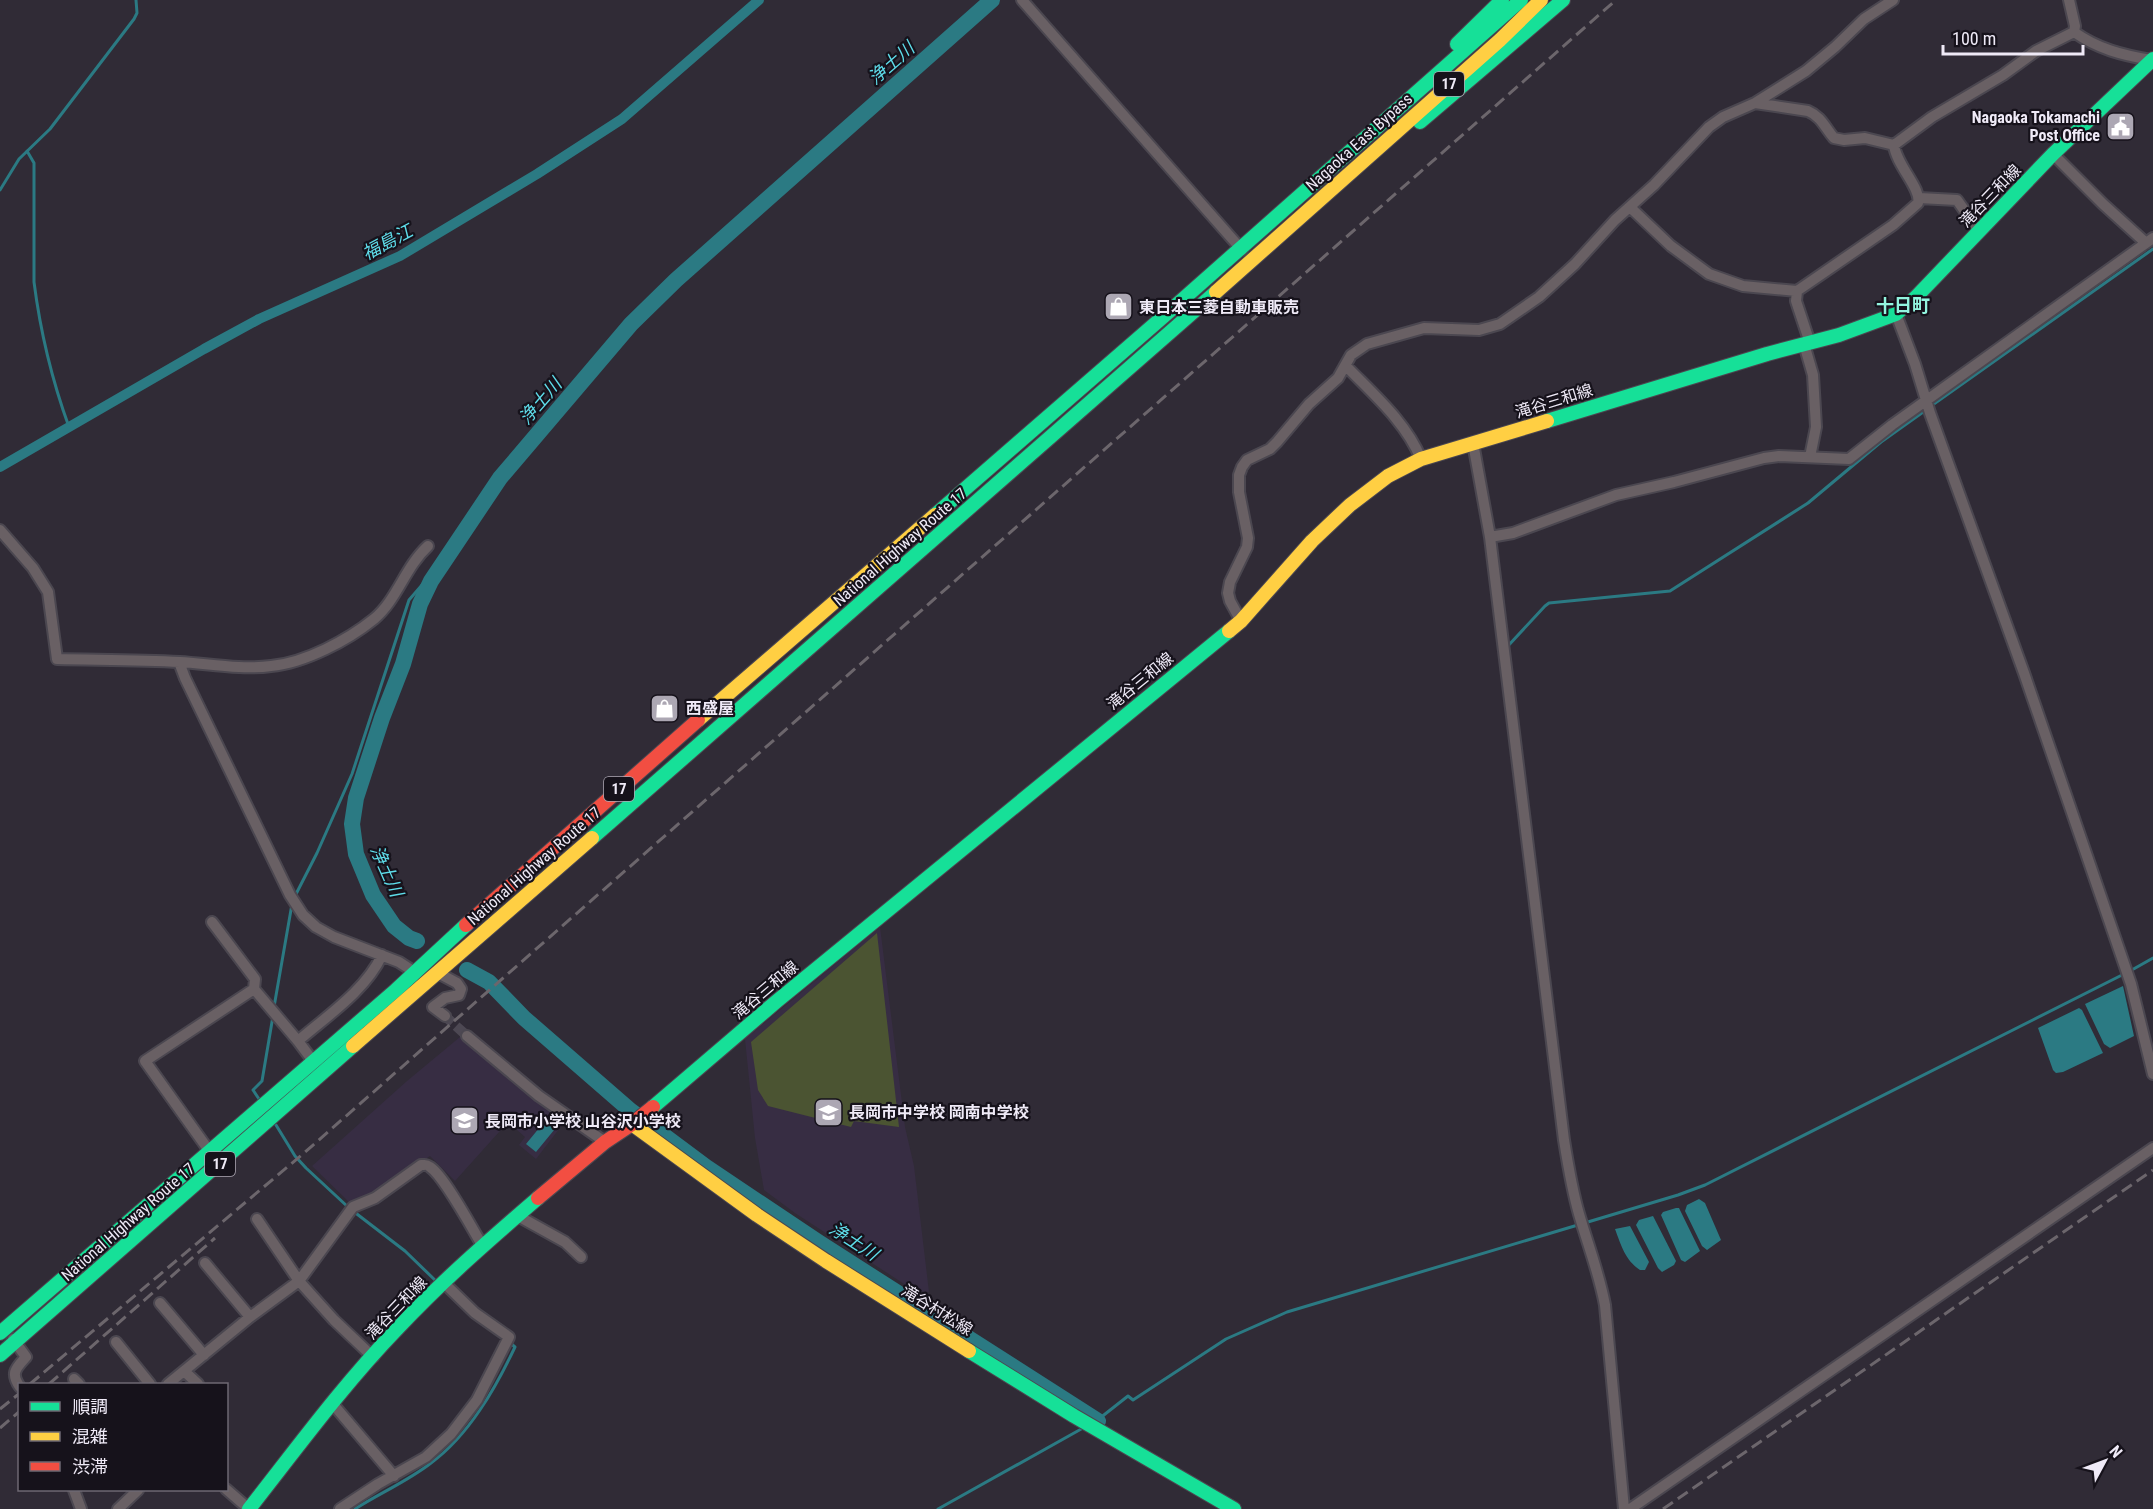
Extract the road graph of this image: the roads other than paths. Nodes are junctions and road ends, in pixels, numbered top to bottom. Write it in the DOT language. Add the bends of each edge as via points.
graph roads {
  1 [pos="1022,0"];
  2 [pos="1502,0"];
  3 [pos="1521,0"];
  4 [pos="1541,0"];
  5 [pos="1563,0"];
  6 [pos="1893,0"];
  7 [pos="2068,0"];
  8 [pos="2074,32"];
  9 [pos="2152,60"];
  10 [pos="1755,103"];
  11 [pos="1361,141"];
  12 [pos="1894,145"];
  13 [pos="2053,154"];
  14 [pos="1357,167"];
  15 [pos="1919,198"];
  16 [pos="1631,208"];
  17 [pos="1979,231"];
  18 [pos="2149,240"];
  19 [pos="1240,248"];
  20 [pos="1252,261"];
  21 [pos="1797,291"];
  22 [pos="1896,314"];
  23 [pos="1807,344"];
  24 [pos="1346,366"];
  25 [pos="1928,406"];
  26 [pos="1473,443"];
  27 [pos="1810,457"];
  28 [pos="1421,459"];
  29 [pos="0,530"];
  30 [pos="1490,537"];
  31 [pos="428,546"];
  32 [pos="1241,621"];
  33 [pos="179,662"];
  34 [pos="212,922"];
  35 [pos="382,955"];
  36 [pos="416,973"];
  37 [pos="438,973"];
  38 [pos="254,989"];
  39 [pos="445,1016"];
  40 [pos="467,1036"];
  41 [pos="298,1041"];
  42 [pos="313,1061"];
  43 [pos="2153,1074"];
  44 [pos="632,1124"];
  45 [pos="605,1142"];
  46 [pos="2153,1148"];
  47 [pos="210,1152"];
  48 [pos="518,1216"];
  49 [pos="257,1219"];
  50 [pos="482,1245"];
  51 [pos="581,1257"];
  52 [pos="205,1263"];
  53 [pos="299,1281"];
  54 [pos="443,1282"];
  55 [pos="160,1303"];
  56 [pos="250,1317"];
  57 [pos="2,1328"];
  58 [pos="15,1342"];
  59 [pos="116,1342"];
  60 [pos="0,1355"];
  61 [pos="204,1355"];
  62 [pos="373,1357"];
  63 [pos="184,1371"];
  64 [pos="149,1383"];
  65 [pos="169,1383"];
  66 [pos="197,1383"];
  67 [pos="18,1384"];
  68 [pos="332,1403"];
  69 [pos="393,1476"];
  70 [pos="74,1491"];
  71 [pos="137,1491"];
  72 [pos="228,1491"];
  73 [pos="81,1509"];
  74 [pos="118,1509"];
  75 [pos="249,1509"];
  76 [pos="340,1509"];
  77 [pos="1234,1509"];
  78 [pos="1624,1509"];
  79 [pos="1630,1509"];
  1 -- 19 [label="street"];
  2 -- 11 [label="main road"];
  3 -- 11 [label="main road, Nagaoka East Bypass / 17"];
  4 -- 14 [label="main road, Nagaoka East Bypass / 17"];
  5 -- 14 [label="main road" via="1454,95"];
  6 -- 10 [label="street" via="1864,19 1806,71"];
  7 -- 8 [label="street"];
  8 -- 9 [label="street" via="2113,53"];
  8 -- 12 [label="street" via="2036,51"];
  9 -- 13 [label="main road, 滝谷三和線"];
  10 -- 12 [label="street" via="1816,114 1834,138 1865,138"];
  10 -- 16 [label="street" via="1709,127"];
  11 -- 19 [label="main road, Nagaoka East Bypass / 17"];
  12 -- 15 [label="street" via="1899,163"];
  13 -- 17 [label="main road, 滝谷三和線"];
  13 -- 18 [label="street" via="2103,204"];
  14 -- 20 [label="main road, Nagaoka East Bypass / 17"];
  15 -- 17 [label="street" via="1957,200"];
  15 -- 21 [label="street" via="1910,213"];
  16 -- 21 [label="street" via="1680,254 1709,274 1743,286"];
  16 -- 24 [label="street" via="1539,297 1500,324 1479,330 1432,327 1392,336 1358,349"];
  17 -- 22 [label="main road, 滝谷三和線"];
  18 -- 25 [label="street"];
  19 -- 20 [label="street"];
  19 -- 36 [label="main road, National Highway Route 17 / 17" via="630,779"];
  20 -- 37 [label="main road, National Highway Route 17 / 17"];
  21 -- 23 [label="street"];
  22 -- 23 [label="main road, 滝谷三和線"];
  22 -- 25 [label="street"];
  23 -- 26 [label="main road, 滝谷三和線"];
  23 -- 27 [label="street" via="1815,415"];
  24 -- 28 [label="street" via="1407,433"];
  24 -- 32 [label="street" via="1270,449 1247,460 1242,467 1239,492 1247,547 1228,593"];
  25 -- 27 [label="street" via="1849,459"];
  25 -- 43 [label="street" via="2131,984"];
  26 -- 28 [label="main road, 滝谷三和線"];
  26 -- 30 [label="street"];
  27 -- 30 [label="street" via="1764,458 1616,495 1513,533"];
  28 -- 32 [label="main road, 滝谷三和線" via="1388,476 1350,505 1312,541"];
  29 -- 33 [label="street" via="48,592 57,659"];
  30 -- 78 [label="street" via="1564,1140 1579,1214 1600,1276 1608,1323"];
  31 -- 33 [label="street" via="375,618 309,656 252,667"];
  32 -- 44 [label="main road, 滝谷三和線"];
  33 -- 35 [label="street" via="290,895 308,922"];
  34 -- 38 [label="street" via="255,979"];
  35 -- 36 [label="street"];
  35 -- 41 [label="street" via="354,993"];
  36 -- 42 [label="main road, National Highway Route 17 / 17"];
  37 -- 39 [label="street" via="461,989 459,995 445,998 433,1007"];
  37 -- 58 [label="main road, National Highway Route 17 / 17"];
  38 -- 41 [label="street"];
  38 -- 47 [label="street" via="145,1061"];
  40 -- 45 [label="street" via="539,1096"];
  41 -- 42 [label="street"];
  42 -- 47 [label="main road, National Highway Route 17 / 17"];
  44 -- 45 [label="main road, 滝谷三和線"];
  44 -- 77 [label="main road, 滝谷村松線" via="826,1261 1097,1430"];
  45 -- 48 [label="main road, 滝谷三和線"];
  46 -- 79 [label="street"];
  47 -- 57 [label="main road, National Highway Route 17 / 17"];
  48 -- 50 [label="main road, 滝谷三和線"];
  48 -- 51 [label="street" via="565,1242"];
  49 -- 53 [label="street"];
  50 -- 53 [label="street" via="442,1180 423,1164 375,1198 353,1207"];
  50 -- 54 [label="main road, 滝谷三和線"];
  52 -- 56 [label="street"];
  53 -- 56 [label="street"];
  53 -- 62 [label="street"];
  54 -- 62 [label="main road, 滝谷三和線"];
  54 -- 69 [label="street" via="475,1313 509,1336 477,1400 451,1434 426,1457"];
  55 -- 61 [label="street"];
  56 -- 61 [label="street"];
  57 -- 58 [label="street"];
  58 -- 60 [label="main road, National Highway Route 17 / 17"];
  58 -- 67 [label="street" via="26,1357 14,1370"];
  59 -- 64 [label="street"];
  61 -- 63 [label="street"];
  62 -- 68 [label="main road, 滝谷三和線"];
  63 -- 65 [label="street"];
  63 -- 66 [label="street"];
  68 -- 69 [label="street"];
  68 -- 75 [label="main road, 滝谷三和線"];
  69 -- 76 [label="street"];
  70 -- 73 [label="street"];
  71 -- 74 [label="street"];
  72 -- 75 [label="street"];
}
